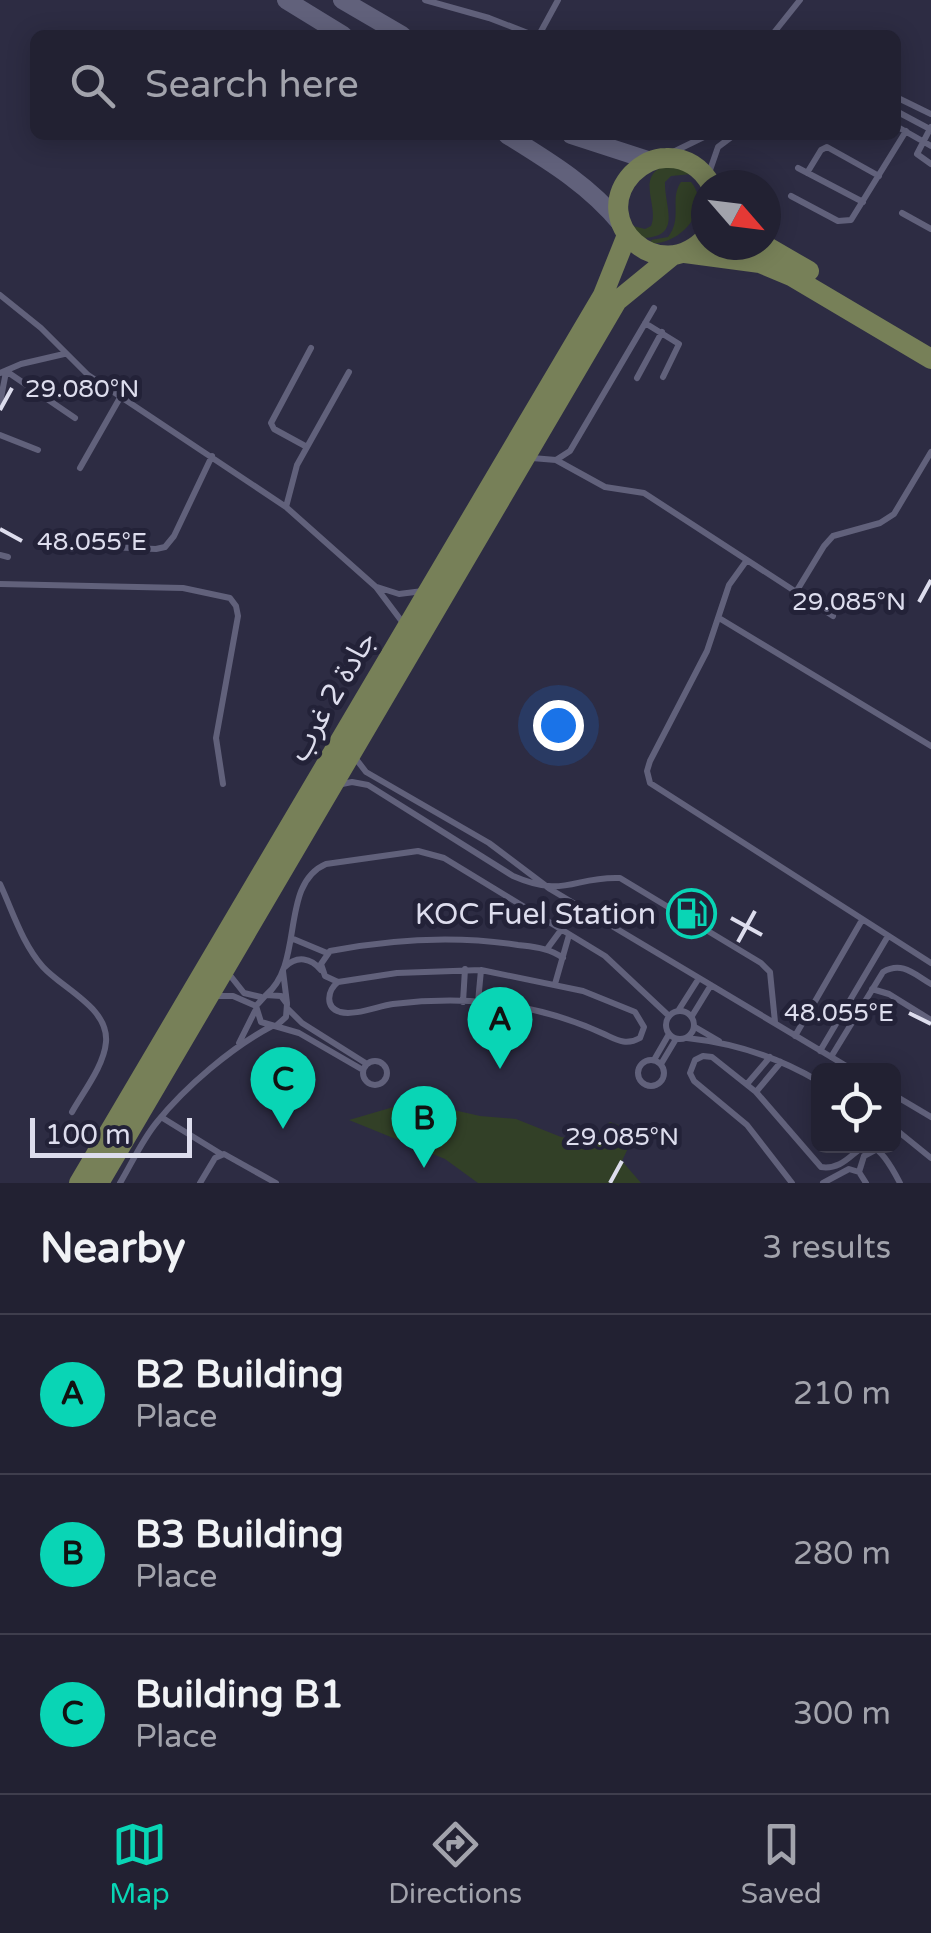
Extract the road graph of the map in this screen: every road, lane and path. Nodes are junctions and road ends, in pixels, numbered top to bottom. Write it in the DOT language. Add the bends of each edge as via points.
graph roads {
  1 [pos="286,0"];
  2 [pos="342,0"];
  3 [pos="425,0"];
  4 [pos="558,0"];
  5 [pos="800,0"];
  6 [pos="335,30"];
  7 [pos="393,30"];
  8 [pos="522,30"];
  9 [pos="539,30"];
  10 [pos="776,30"];
  11 [pos="901,99"];
  12 [pos="901,114"];
  13 [pos="931,114"];
  14 [pos="901,128"];
  15 [pos="931,129"];
  16 [pos="906,131"];
  17 [pos="901,139"];
  18 [pos="516,140"];
  19 [pos="587,140"];
  20 [pos="695,140"];
  21 [pos="711,140"];
  22 [pos="728,140"];
  23 [pos="901,140"];
  24 [pos="927,144"];
  25 [pos="718,148"];
  26 [pos="653,160"];
  27 [pos="931,164"];
  28 [pos="798,168"];
  29 [pos="697,170"];
  30 [pos="713,170"];
  31 [pos="807,173"];
  32 [pos="879,176"];
  33 [pos="791,196"];
  34 [pos="863,202"];
  35 [pos="902,213"];
  36 [pos="624,229"];
  37 [pos="931,229"];
  38 [pos="691,247"];
  39 [pos="678,255"];
  40 [pos="781,255"];
  41 [pos="0,294"];
  42 [pos="654,308"];
  43 [pos="645,322"];
  44 [pos="662,332"];
  45 [pos="931,344"];
  46 [pos="311,348"];
  47 [pos="64,354"];
  48 [pos="931,359"];
  49 [pos="349,372"];
  50 [pos="2,374"];
  51 [pos="663,377"];
  52 [pos="637,378"];
  53 [pos="121,396"];
  54 [pos="0,404"];
  55 [pos="75,418"];
  56 [pos="0,435"];
  57 [pos="307,447"];
  58 [pos="38,450"];
  59 [pos="931,452"];
  60 [pos="212,456"];
  61 [pos="526,458"];
  62 [pos="556,460"];
  63 [pos="80,468"];
  64 [pos="286,506"];
  65 [pos="83,546"];
  66 [pos="747,560"];
  67 [pos="0,584"];
  68 [pos="432,584"];
  69 [pos="376,587"];
  70 [pos="796,592"];
  71 [pos="833,616"];
  72 [pos="719,618"];
  73 [pos="406,629"];
  74 [pos="931,746"];
  75 [pos="353,752"];
  76 [pos="372,776"];
  77 [pos="223,784"];
  78 [pos="368,785"];
  79 [pos="330,792"];
  80 [pos="489,843"];
  81 [pos="482,856"];
  82 [pos="0,884"];
  83 [pos="550,888"];
  84 [pos="862,920"];
  85 [pos="561,930"];
  86 [pos="570,935"];
  87 [pos="888,936"];
  88 [pos="290,938"];
  89 [pos="546,949"];
  90 [pos="327,953"];
  91 [pos="563,958"];
  92 [pos="931,964"];
  93 [pos="228,966"];
  94 [pos="284,969"];
  95 [pos="466,969"];
  96 [pos="321,970"];
  97 [pos="481,970"];
  98 [pos="699,978"];
  99 [pos="338,982"];
  100 [pos="555,984"];
  101 [pos="931,984"];
  102 [pos="711,986"];
  103 [pos="872,989"];
  104 [pos="264,996"];
  105 [pos="208,998"];
  106 [pos="463,1002"];
  107 [pos="478,1002"];
  108 [pos="288,1006"];
  109 [pos="255,1009"];
  110 [pos="678,1011"];
  111 [pos="669,1016"];
  112 [pos="692,1016"];
  113 [pos="931,1020"];
  114 [pos="775,1024"];
  115 [pos="274,1026"];
  116 [pos="694,1027"];
  117 [pos="795,1036"];
  118 [pos="672,1037"];
  119 [pos="687,1038"];
  120 [pos="720,1042"];
  121 [pos="236,1048"];
  122 [pos="820,1050"];
  123 [pos="770,1058"];
  124 [pos="831,1058"];
  125 [pos="657,1062"];
  126 [pos="781,1062"];
  127 [pos="840,1063"];
  128 [pos="811,1077"];
  129 [pos="747,1084"];
  130 [pos="756,1092"];
  131 [pos="901,1099"];
  132 [pos="72,1112"];
  133 [pos="161,1117"];
  134 [pos="931,1117"];
  135 [pos="901,1134"];
  136 [pos="855,1153"];
  137 [pos="870,1153"];
  138 [pos="882,1153"];
  139 [pos="221,1154"];
  140 [pos="931,1158"];
  141 [pos="823,1168"];
  142 [pos="859,1172"];
  143 [pos="80,1183"];
  144 [pos="98,1183"];
  145 [pos="120,1183"];
  146 [pos="200,1183"];
  147 [pos="276,1183"];
  148 [pos="792,1183"];
  149 [pos="822,1183"];
  150 [pos="866,1183"];
  151 [pos="900,1183"];
  1 -- 6 [label="street"];
  2 -- 7 [label="street"];
  3 -- 8 [label="lane"];
  4 -- 9 [label="lane"];
  5 -- 10 [label="lane"];
  11 -- 13 [label="lane"];
  12 -- 15 [label="lane"];
  14 -- 16 [label="lane"];
  15 -- 24 [label="lane"];
  16 -- 17 [label="lane"];
  16 -- 24 [label="lane"];
  18 -- 36 [label="street" via="603,202"];
  19 -- 26 [label="street"];
  20 -- 26 [label="lane"];
  21 -- 25 [label="lane"];
  22 -- 25 [label="lane"];
  23 -- 32 [label="lane"];
  24 -- 27 [label="lane" via="918,156"];
  25 -- 30 [label="lane"];
  26 -- 29 [label="main road" via="672,158"];
  26 -- 36 [label="main road, جادة 2 غرب" via="627,179 618,208"];
  28 -- 31 [label="lane"];
  31 -- 32 [label="lane" via="827,148"];
  31 -- 34 [label="lane"];
  32 -- 34 [label="lane"];
  33 -- 34 [label="lane" via="844,223"];
  35 -- 37 [label="lane"];
  36 -- 39 [label="main road" via="654,255"];
  36 -- 68 [label="main road, جادة 2 غرب" via="603,295"];
  38 -- 39 [label="main road, جادة 2 غرب"];
  39 -- 48 [label="main road" via="760,263"];
  39 -- 61 [label="main road, جادة 2 غرب" via="617,302"];
  40 -- 45 [label="main road"];
  41 -- 47 [label="lane"];
  42 -- 43 [label="lane"];
  43 -- 44 [label="lane"];
  43 -- 62 [label="lane" via="573,447"];
  44 -- 51 [label="lane" via="679,347"];
  44 -- 52 [label="lane"];
  46 -- 57 [label="lane" via="271,423"];
  47 -- 50 [label="lane"];
  47 -- 53 [label="lane"];
  49 -- 57 [label="lane"];
  50 -- 54 [label="lane"];
  50 -- 55 [label="lane"];
  53 -- 60 [label="lane"];
  53 -- 63 [label="lane"];
  56 -- 58 [label="lane"];
  57 -- 64 [label="lane"];
  59 -- 70 [label="lane" via="894,514 834,536"];
  60 -- 64 [label="lane"];
  60 -- 65 [label="lane" via="165,547"];
  61 -- 62 [label="lane"];
  61 -- 75 [label="main road, جادة 2 غرب"];
  62 -- 66 [label="lane" via="608,488 644,493"];
  64 -- 69 [label="lane"];
  66 -- 70 [label="lane"];
  66 -- 72 [label="lane" via="729,585"];
  67 -- 77 [label="lane" via="183,588 230,598 238,616 216,738"];
  68 -- 69 [label="lane" via="408,595"];
  68 -- 73 [label="main road, جادة 2 غرب"];
  69 -- 73 [label="lane"];
  70 -- 71 [label="lane"];
  72 -- 74 [label="lane"];
  72 -- 84 [label="lane" via="650,762 650,784"];
  73 -- 143 [label="main road, جادة 2 غرب"];
  75 -- 76 [label="lane"];
  75 -- 79 [label="main road, جادة 2 غرب"];
  76 -- 78 [label="lane"];
  76 -- 80 [label="lane"];
  78 -- 79 [label="lane" via="352,782"];
  78 -- 81 [label="lane"];
  79 -- 93 [label="main road, جادة 2 غرب"];
  80 -- 81 [label="lane"];
  80 -- 83 [label="lane"];
  81 -- 83 [label="lane"];
  82 -- 132 [label="lane" via="40,963 105,1028 102,1058"];
  83 -- 98 [label="lane"];
  83 -- 114 [label="lane" via="620,878 660,901 770,972"];
  84 -- 87 [label="lane"];
  84 -- 117 [label="lane"];
  85 -- 86 [label="lane"];
  85 -- 88 [label="lane" via="444,858 418,851 313,870"];
  85 -- 89 [label="lane"];
  86 -- 91 [label="lane"];
  86 -- 111 [label="lane" via="605,956"];
  87 -- 92 [label="lane"];
  87 -- 122 [label="lane"];
  88 -- 90 [label="lane"];
  88 -- 94 [label="lane"];
  89 -- 90 [label="lane" via="453,938"];
  89 -- 91 [label="lane"];
  90 -- 96 [label="lane"];
  91 -- 100 [label="lane"];
  93 -- 104 [label="lane" via="244,993"];
  93 -- 105 [label="main road, جادة 2 غرب"];
  94 -- 96 [label="lane" via="299,959"];
  94 -- 104 [label="lane"];
  94 -- 108 [label="lane"];
  95 -- 97 [label="lane"];
  95 -- 99 [label="lane"];
  95 -- 106 [label="lane"];
  96 -- 99 [label="lane"];
  97 -- 100 [label="lane"];
  97 -- 107 [label="lane"];
  98 -- 102 [label="lane"];
  98 -- 110 [label="lane"];
  99 -- 106 [label="lane" via="329,999 343,1012"];
  100 -- 107 [label="lane" via="635,1012 643,1033 622,1042 554,1014"];
  101 -- 103 [label="lane" via="893,966"];
  102 -- 112 [label="lane"];
  102 -- 114 [label="lane"];
  103 -- 113 [label="lane"];
  103 -- 124 [label="lane"];
  104 -- 108 [label="lane" via="281,996"];
  104 -- 109 [label="lane"];
  105 -- 109 [label="lane" via="232,996"];
  105 -- 144 [label="main road, جادة 2 غرب"];
  106 -- 107 [label="lane"];
  108 -- 115 [label="lane" via="284,1021"];
  108 -- 115 [label="lane" via="365,1067"];
  109 -- 115 [label="lane" via="260,1022"];
  109 -- 121 [label="lane"];
  110 -- 111 [label="lane"];
  110 -- 112 [label="lane"];
  111 -- 118 [label="lane"];
  112 -- 116 [label="lane"];
  114 -- 117 [label="lane"];
  115 -- 121 [label="lane"];
  116 -- 119 [label="lane"];
  116 -- 120 [label="lane"];
  117 -- 122 [label="lane"];
  118 -- 119 [label="lane"];
  118 -- 125 [label="lane"];
  119 -- 120 [label="lane"];
  120 -- 123 [label="lane"];
  121 -- 133 [label="lane"];
  122 -- 124 [label="lane"];
  123 -- 126 [label="lane"];
  123 -- 129 [label="lane"];
  124 -- 127 [label="lane"];
  126 -- 128 [label="lane"];
  126 -- 130 [label="lane"];
  129 -- 130 [label="lane"];
  129 -- 148 [label="lane" via="708,1056 690,1068 694,1081 740,1118"];
  130 -- 141 [label="lane"];
  131 -- 134 [label="lane"];
  133 -- 139 [label="lane"];
  133 -- 145 [label="lane"];
  135 -- 140 [label="lane"];
  136 -- 141 [label="lane"];
  137 -- 142 [label="lane"];
  138 -- 151 [label="lane"];
  139 -- 146 [label="lane"];
  139 -- 147 [label="lane"];
  141 -- 149 [label="lane"];
  142 -- 149 [label="lane" via="846,1170"];
  142 -- 150 [label="lane"];
}
